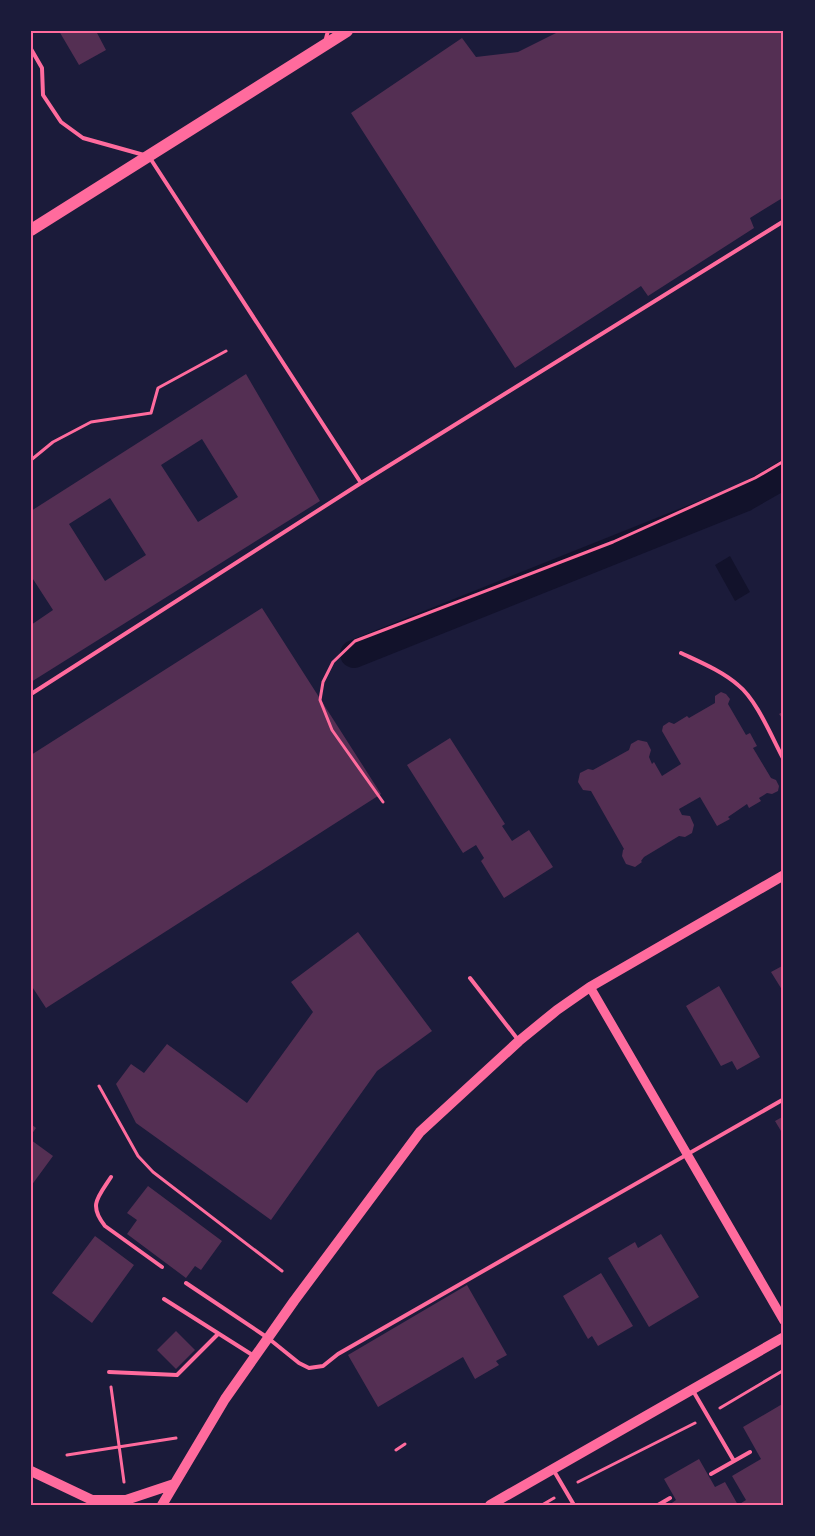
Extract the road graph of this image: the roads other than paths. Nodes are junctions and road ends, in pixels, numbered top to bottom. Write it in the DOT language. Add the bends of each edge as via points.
graph roads {
  1 [pos="328,31"];
  2 [pos="347,31"];
  3 [pos="323,46"];
  4 [pos="31,49"];
  5 [pos="149,156"];
  6 [pos="784,221"];
  7 [pos="31,230"];
  8 [pos="361,483"];
  9 [pos="681,653"];
  10 [pos="31,694"];
  11 [pos="784,760"];
  12 [pos="784,875"];
  13 [pos="470,978"];
  14 [pos="590,987"];
  15 [pos="519,1041"];
  16 [pos="784,1099"];
  17 [pos="687,1154"];
  18 [pos="111,1177"];
  19 [pos="162,1267"];
  20 [pos="186,1283"];
  21 [pos="164,1299"];
  22 [pos="784,1321"];
  23 [pos="218,1334"];
  24 [pos="784,1337"];
  25 [pos="268,1338"];
  26 [pos="256,1358"];
  27 [pos="109,1372"];
  28 [pos="692,1389"];
  29 [pos="750,1452"];
  30 [pos="734,1461"];
  31 [pos="553,1469"];
  32 [pos="31,1471"];
  33 [pos="711,1474"];
  34 [pos="174,1484"];
  35 [pos="670,1498"];
  36 [pos="162,1505"];
  37 [pos="490,1505"];
  38 [pos="574,1505"];
  39 [pos="658,1505"];
  1 -- 3 [label="lane"];
  2 -- 3 [label="main road"];
  3 -- 5 [label="main road"];
  4 -- 5 [label="lane" via="42,68 43,95 61,122 83,138"];
  5 -- 7 [label="main road"];
  5 -- 8 [label="lane"];
  6 -- 8 [label="lane"];
  8 -- 10 [label="lane"];
  9 -- 11 [label="lane" via="725,675 749,695"];
  12 -- 14 [label="main road"];
  13 -- 15 [label="lane"];
  14 -- 15 [label="main road"];
  14 -- 17 [label="street"];
  15 -- 25 [label="main road" via="420,1132"];
  16 -- 17 [label="lane"];
  17 -- 22 [label="street"];
  17 -- 25 [label="lane" via="338,1354 323,1366 309,1368 299,1363"];
  18 -- 19 [label="lane" via="96,1198 98,1217 105,1226"];
  20 -- 25 [label="lane"];
  21 -- 23 [label="lane"];
  23 -- 26 [label="lane"];
  23 -- 27 [label="lane" via="177,1375"];
  24 -- 28 [label="main road"];
  25 -- 26 [label="main road"];
  26 -- 34 [label="main road" via="226,1399"];
  28 -- 30 [label="lane"];
  28 -- 31 [label="main road"];
  29 -- 30 [label="lane"];
  30 -- 33 [label="lane"];
  31 -- 37 [label="main road"];
  31 -- 38 [label="lane"];
  32 -- 34 [label="main road" via="92,1500 126,1500"];
  34 -- 36 [label="main road"];
  35 -- 39 [label="lane"];
}
